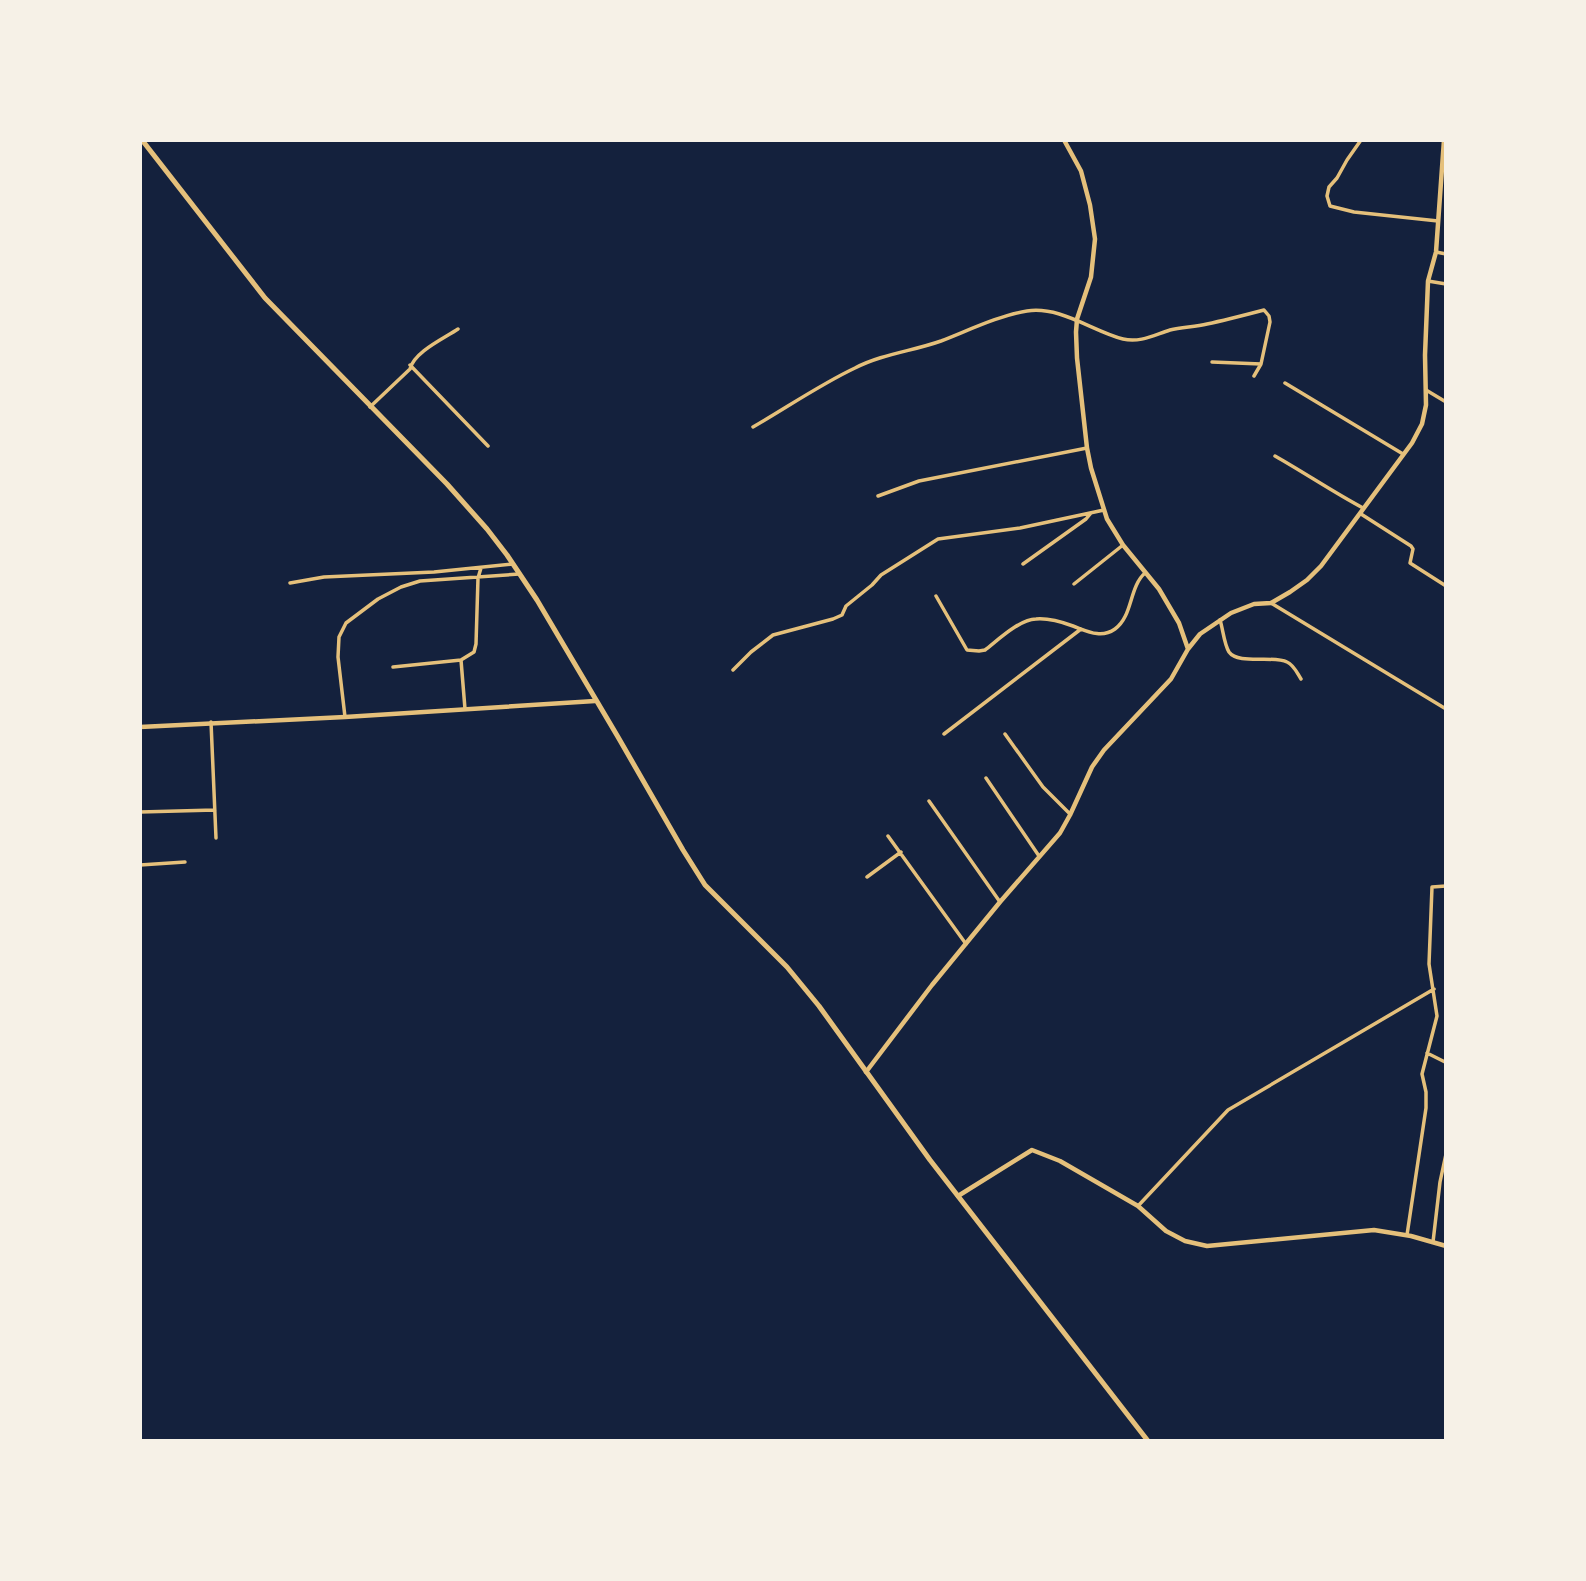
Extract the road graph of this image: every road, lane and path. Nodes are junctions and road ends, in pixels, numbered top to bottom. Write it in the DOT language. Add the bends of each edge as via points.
graph roads {
  1 [pos="142,140"];
  2 [pos="1064,140"];
  3 [pos="1361,140"];
  4 [pos="1444,140"];
  5 [pos="1438,221"];
  6 [pos="1436,252"];
  7 [pos="1446,254"];
  8 [pos="1428,281"];
  9 [pos="1446,284"];
  10 [pos="1077,319"];
  11 [pos="458,329"];
  12 [pos="1212,362"];
  13 [pos="1261,364"];
  14 [pos="410,365"];
  15 [pos="1255,376"];
  16 [pos="1285,383"];
  17 [pos="1426,390"];
  18 [pos="1446,402"];
  19 [pos="370,407"];
  20 [pos="753,427"];
  21 [pos="488,446"];
  22 [pos="1087,448"];
  23 [pos="1404,454"];
  24 [pos="1275,456"];
  25 [pos="878,496"];
  26 [pos="1104,510"];
  27 [pos="1092,511"];
  28 [pos="1361,511"];
  29 [pos="1123,544"];
  30 [pos="513,564"];
  31 [pos="1023,564"];
  32 [pos="482,567"];
  33 [pos="1146,572"];
  34 [pos="519,574"];
  35 [pos="478,578"];
  36 [pos="290,583"];
  37 [pos="1074,584"];
  38 [pos="1446,586"];
  39 [pos="936,596"];
  40 [pos="1271,603"];
  41 [pos="1220,620"];
  42 [pos="1081,629"];
  43 [pos="1188,649"];
  44 [pos="461,660"];
  45 [pos="393,667"];
  46 [pos="733,670"];
  47 [pos="1301,679"];
  48 [pos="595,701"];
  49 [pos="465,709"];
  50 [pos="1446,709"];
  51 [pos="345,718"];
  52 [pos="211,722"];
  53 [pos="140,727"];
  54 [pos="944,734"];
  55 [pos="1005,734"];
  56 [pos="986,778"];
  57 [pos="929,801"];
  58 [pos="215,810"];
  59 [pos="140,812"];
  60 [pos="1070,815"];
  61 [pos="888,836"];
  62 [pos="216,838"];
  63 [pos="901,852"];
  64 [pos="1039,856"];
  65 [pos="185,862"];
  66 [pos="140,865"];
  67 [pos="867,877"];
  68 [pos="1446,886"];
  69 [pos="1000,902"];
  70 [pos="966,944"];
  71 [pos="1434,989"];
  72 [pos="1427,1053"];
  73 [pos="1446,1060"];
  74 [pos="866,1072"];
  75 [pos="1446,1154"];
  76 [pos="958,1196"];
  77 [pos="1138,1206"];
  78 [pos="1407,1236"];
  79 [pos="1433,1242"];
  80 [pos="1446,1246"];
  81 [pos="1148,1441"];
  1 -- 19 [label="main road" via="265,298"];
  2 -- 10 [label="street" via="1081,171 1095,239 1091,277"];
  3 -- 5 [label="street" via="1329,187 1330,206"];
  4 -- 5 [label="street"];
  5 -- 6 [label="street"];
  6 -- 7 [label="street"];
  6 -- 8 [label="street"];
  8 -- 9 [label="street"];
  8 -- 17 [label="street"];
  10 -- 13 [label="street" via="1135,340 1264,310 1270,321"];
  10 -- 20 [label="street" via="1028,311 883,356"];
  10 -- 22 [label="street"];
  11 -- 14 [label="street"];
  12 -- 13 [label="street"];
  13 -- 15 [label="street"];
  14 -- 19 [label="street"];
  14 -- 21 [label="street"];
  16 -- 23 [label="street"];
  17 -- 18 [label="street"];
  17 -- 23 [label="street" via="1422,424"];
  19 -- 30 [label="main road" via="447,484"];
  22 -- 25 [label="street" via="919,481"];
  22 -- 26 [label="street"];
  23 -- 28 [label="street"];
  24 -- 28 [label="street"];
  26 -- 27 [label="street"];
  26 -- 29 [label="street"];
  27 -- 31 [label="street"];
  27 -- 46 [label="street" via="1020,528 938,539 881,575 842,615 773,635"];
  28 -- 38 [label="street" via="1411,546 1410,563"];
  28 -- 40 [label="street" via="1321,566"];
  29 -- 33 [label="street"];
  29 -- 37 [label="street"];
  30 -- 32 [label="street"];
  30 -- 34 [label="main road"];
  32 -- 35 [label="street"];
  32 -- 36 [label="street"];
  33 -- 42 [label="street" via="1138,579 1127,613 1114,630 1094,634"];
  33 -- 43 [label="street" via="1179,623"];
  34 -- 35 [label="street"];
  34 -- 48 [label="main road"];
  35 -- 44 [label="street" via="476,644 474,652"];
  35 -- 51 [label="street" via="420,581 401,587 346,623 339,637 338,657"];
  39 -- 42 [label="street" via="967,650 985,650 1033,619"];
  40 -- 41 [label="street" via="1254,604"];
  40 -- 50 [label="street"];
  41 -- 43 [label="street"];
  41 -- 47 [label="street" via="1233,656 1286,662"];
  42 -- 54 [label="street"];
  43 -- 60 [label="street" via="1171,679 1091,767"];
  44 -- 45 [label="street"];
  44 -- 49 [label="street"];
  48 -- 49 [label="street"];
  48 -- 74 [label="main road" via="705,885 787,967"];
  49 -- 51 [label="street"];
  51 -- 52 [label="street"];
  52 -- 53 [label="street"];
  52 -- 58 [label="street"];
  55 -- 60 [label="street" via="1043,787"];
  56 -- 64 [label="street"];
  57 -- 69 [label="street"];
  58 -- 59 [label="street"];
  58 -- 62 [label="street"];
  60 -- 64 [label="street"];
  61 -- 63 [label="street"];
  63 -- 67 [label="street"];
  63 -- 70 [label="street"];
  64 -- 69 [label="street"];
  65 -- 66 [label="street"];
  68 -- 71 [label="street" via="1432,887 1429,964"];
  69 -- 70 [label="street"];
  70 -- 74 [label="street"];
  71 -- 72 [label="street" via="1437,1016"];
  71 -- 77 [label="street" via="1228,1110"];
  72 -- 73 [label="street"];
  72 -- 78 [label="street" via="1422,1074 1426,1108"];
  74 -- 76 [label="main road"];
  75 -- 79 [label="street"];
  76 -- 77 [label="street" via="1032,1150"];
  76 -- 81 [label="main road"];
  77 -- 78 [label="street" via="1166,1231 1207,1246 1374,1230"];
  78 -- 79 [label="street"];
  79 -- 80 [label="street"];
}
